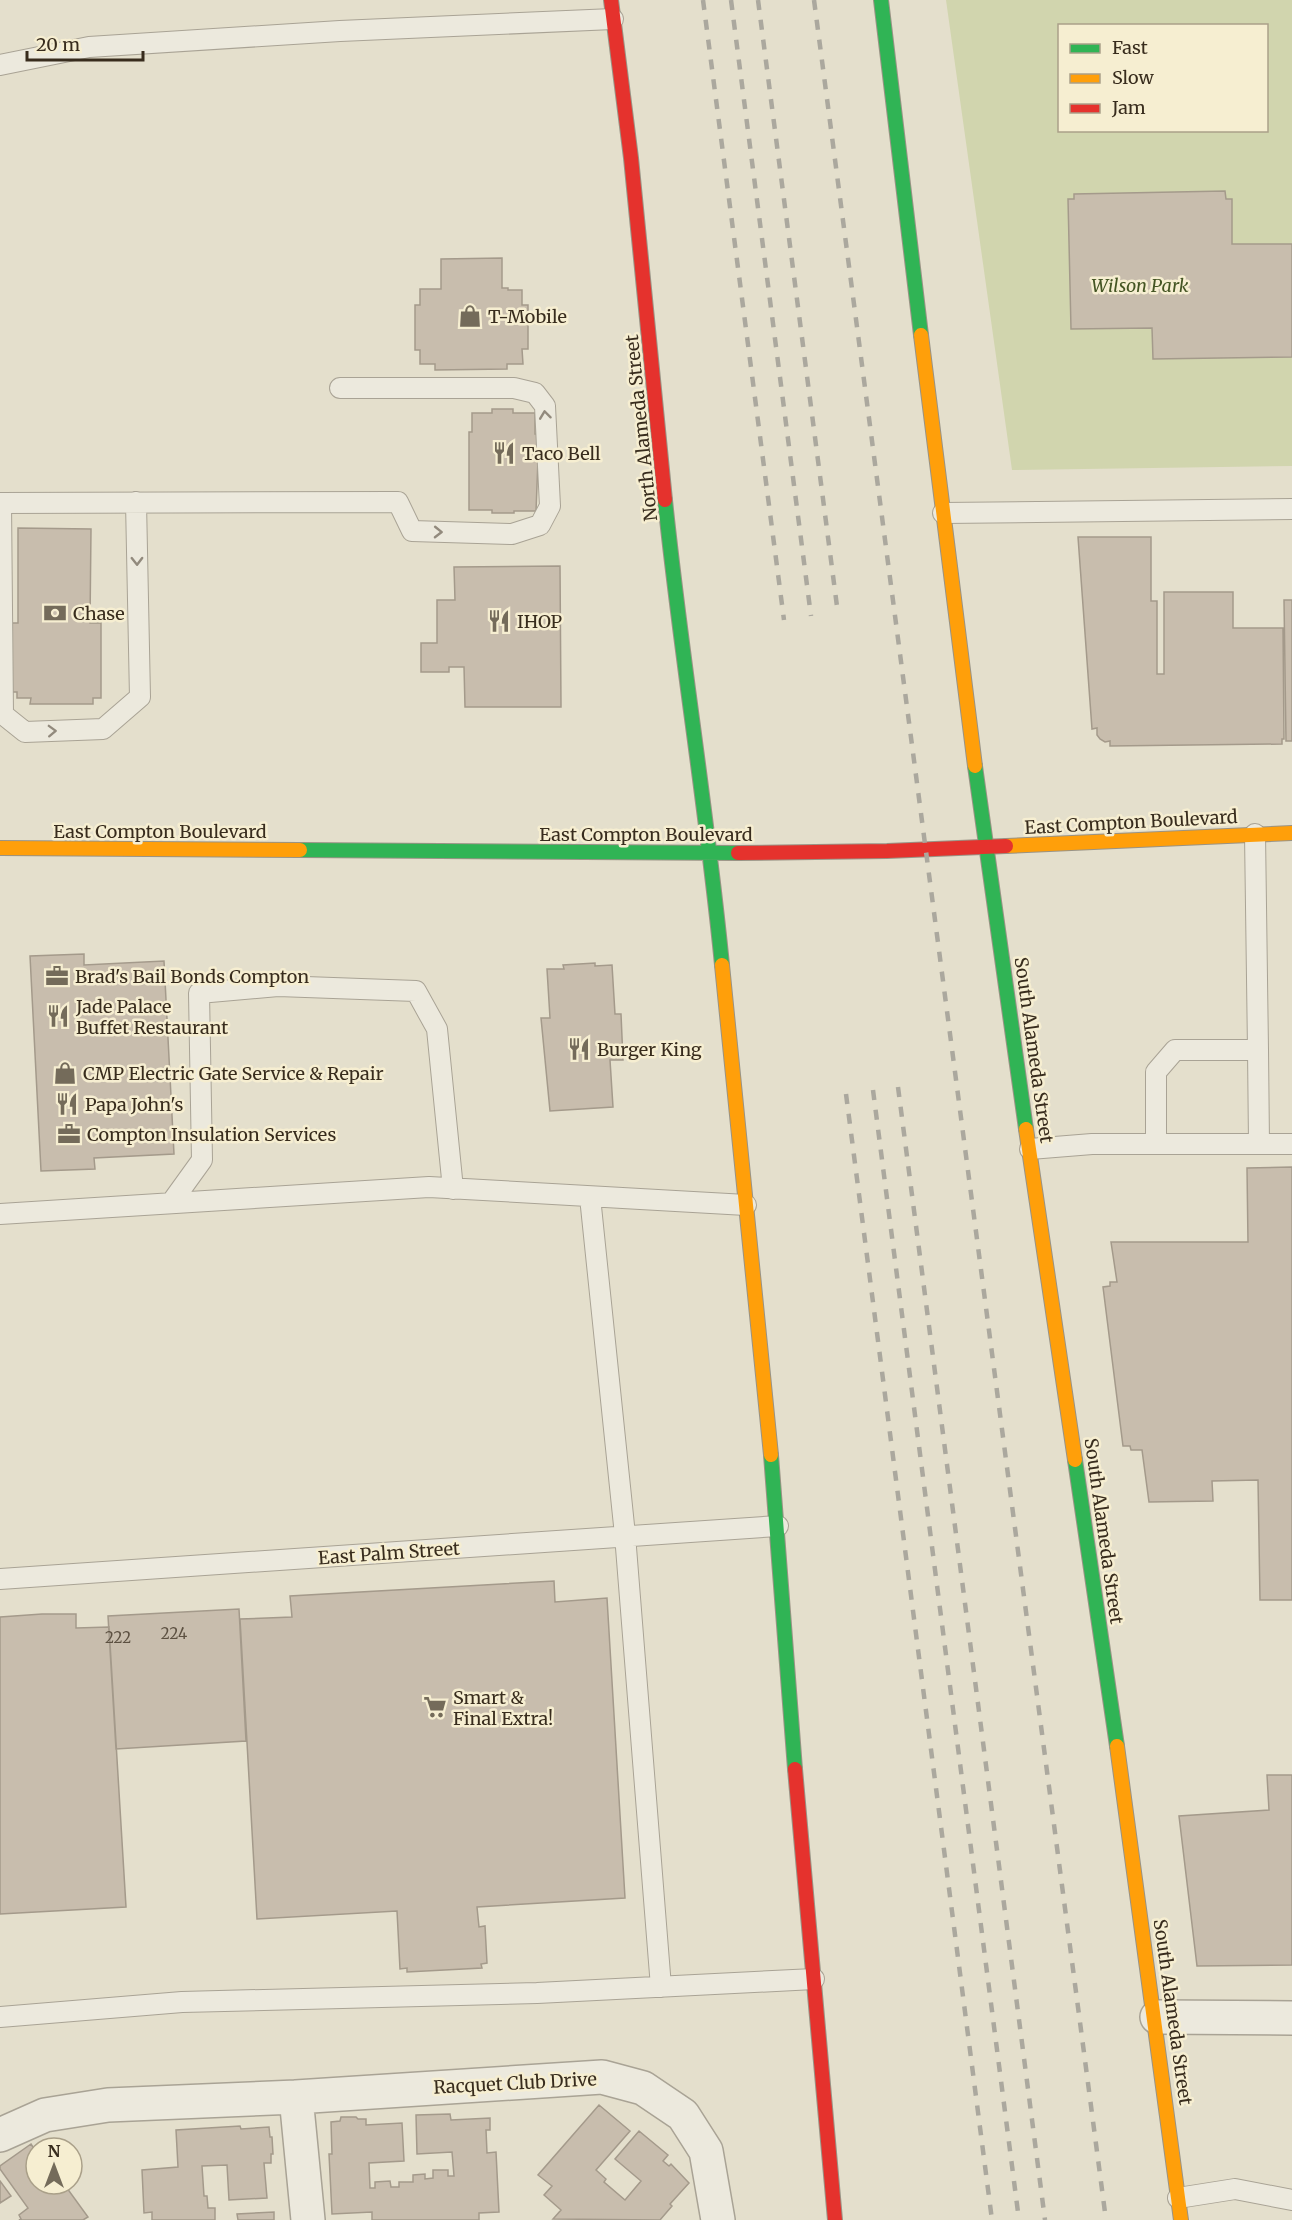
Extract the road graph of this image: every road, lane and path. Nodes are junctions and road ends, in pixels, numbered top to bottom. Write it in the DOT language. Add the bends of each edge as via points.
graph roads {
  1 [pos="881,0"];
  2 [pos="612,10"];
  3 [pos="0,65"];
  4 [pos="340,388"];
  5 [pos="136,502"];
  6 [pos="1,503"];
  7 [pos="1292,509"];
  8 [pos="943,513"];
  9 [pos="2,713"];
  10 [pos="1292,833"];
  11 [pos="1255,834"];
  12 [pos="986,847"];
  13 [pos="0,848"];
  14 [pos="711,853"];
  15 [pos="1258,1050"];
  16 [pos="1156,1144"];
  17 [pos="1259,1144"];
  18 [pos="1292,1144"];
  19 [pos="1030,1149"];
  20 [pos="453,1189"];
  21 [pos="590,1197"];
  22 [pos="171,1203"];
  23 [pos="746,1205"];
  24 [pos="0,1214"];
  25 [pos="778,1526"];
  26 [pos="624,1535"];
  27 [pos="0,1580"];
  28 [pos="814,1979"];
  29 [pos="661,1987"];
  30 [pos="0,2017"];
  31 [pos="1157,2017"];
  32 [pos="1292,2018"];
  33 [pos="296,2097"];
  34 [pos="0,2135"];
  35 [pos="1178,2198"];
  36 [pos="1292,2200"];
  37 [pos="308,2220"];
  38 [pos="718,2220"];
  39 [pos="835,2220"];
  40 [pos="1181,2220"];
  1 -- 8 [label="main road"];
  2 -- 3 [label="lane" via="89,47"];
  2 -- 14 [label="main road, North Alameda Street" via="672,565"];
  5 -- 4 [label="lane, one-way" via="398,502 412,531 512,534 540,525 550,506 545,406 535,393 514,388"];
  5 -- 6 [label="lane"];
  5 -- 9 [label="lane" via="140,697 103,729 26,732"];
  6 -- 9 [label="lane"];
  7 -- 8 [label="lane"];
  8 -- 12 [label="main road"];
  10 -- 11 [label="main road, East Compton Boulevard"];
  11 -- 12 [label="main road, East Compton Boulevard"];
  11 -- 15 [label="lane"];
  12 -- 14 [label="main road, East Compton Boulevard"];
  12 -- 19 [label="main road, South Alameda Street"];
  13 -- 14 [label="main road, East Compton Boulevard"];
  14 -- 23 [label="main road"];
  15 -- 16 [label="lane" via="1175,1050 1156,1072"];
  15 -- 17 [label="lane"];
  16 -- 17 [label="lane"];
  16 -- 19 [label="lane"];
  17 -- 18 [label="lane"];
  19 -- 31 [label="main road, South Alameda Street"];
  20 -- 21 [label="lane"];
  20 -- 22 [label="lane" via="429,1187"];
  20 -- 22 [label="lane" via="436,1029 416,992 278,986 199,993 202,1160"];
  21 -- 23 [label="lane"];
  21 -- 26 [label="lane"];
  22 -- 24 [label="lane"];
  23 -- 25 [label="main road"];
  25 -- 26 [label="lane, East Palm Street"];
  25 -- 28 [label="main road"];
  26 -- 27 [label="lane, East Palm Street"];
  26 -- 29 [label="lane"];
  28 -- 29 [label="lane"];
  28 -- 39 [label="main road"];
  29 -- 30 [label="lane" via="182,2002"];
  31 -- 32 [label="street"];
  31 -- 35 [label="main road, South Alameda Street"];
  33 -- 34 [label="street, Racquet Club Drive" via="108,2105 45,2115"];
  33 -- 37 [label="street"];
  33 -- 38 [label="street, Racquet Club Drive" via="602,2077 643,2088 683,2115 706,2151"];
  35 -- 36 [label="lane" via="1235,2189"];
  35 -- 40 [label="main road, South Alameda Street"];
}
